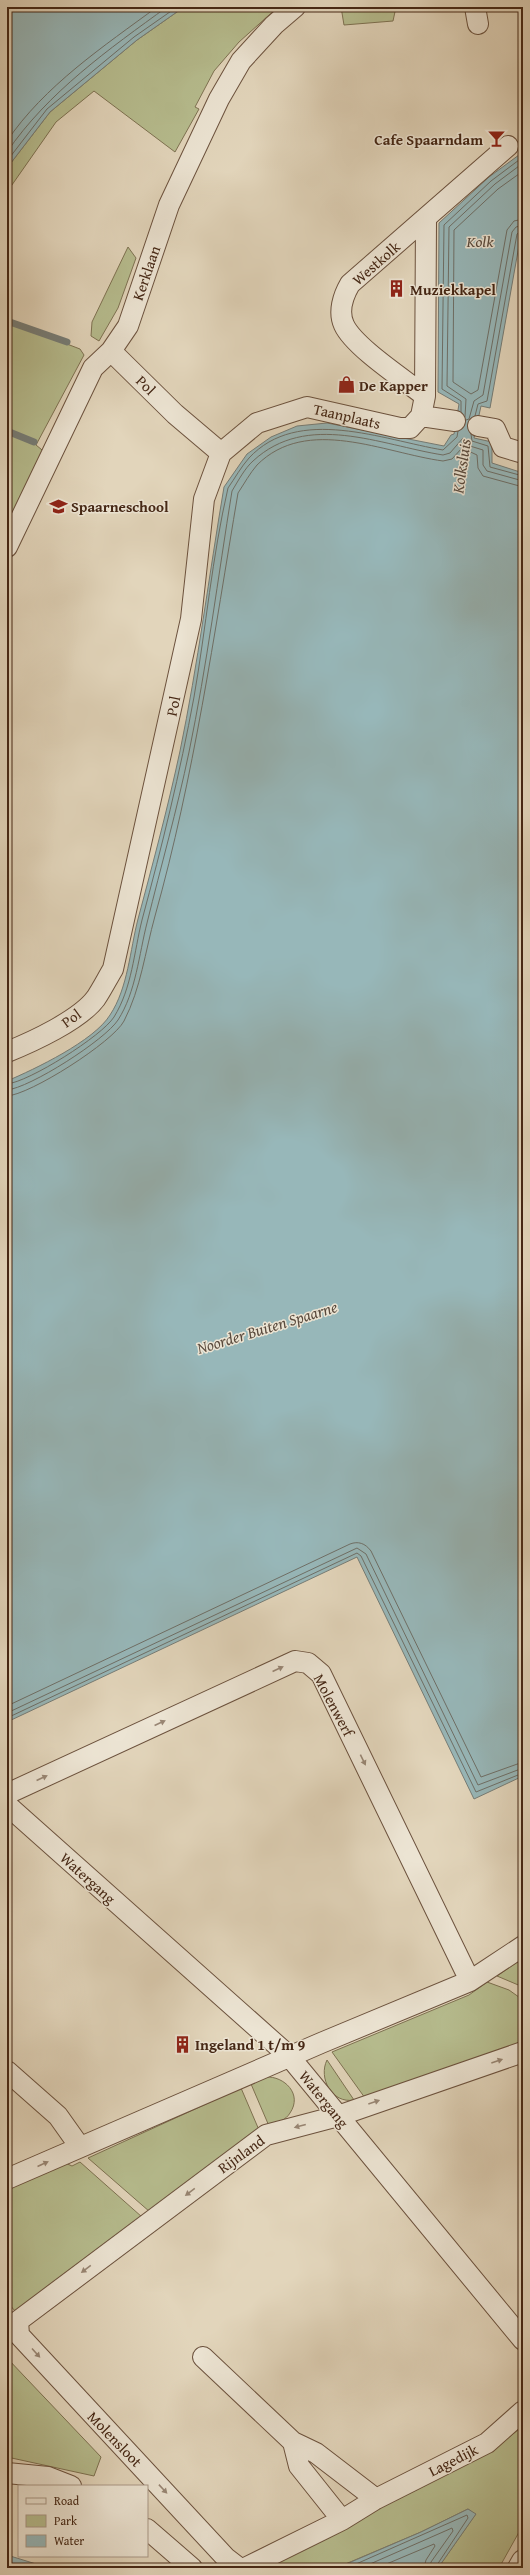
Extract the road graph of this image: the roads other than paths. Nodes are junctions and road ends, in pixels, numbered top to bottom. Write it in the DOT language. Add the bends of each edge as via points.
graph roads {
  1 [pos="295,7"];
  2 [pos="508,146"];
  3 [pos="426,220"];
  4 [pos="112,351"];
  5 [pos="425,396"];
  6 [pos="421,416"];
  7 [pos="455,421"];
  8 [pos="486,427"];
  9 [pos="221,453"];
  10 [pos="523,453"];
  11 [pos="7,547"];
  12 [pos="7,1035"];
  13 [pos="26,1045"];
  14 [pos="7,1052"];
  15 [pos="7,1794"];
  16 [pos="7,1806"];
  17 [pos="523,1946"];
  18 [pos="470,1981"];
  19 [pos="523,2052"];
  20 [pos="289,2056"];
  21 [pos="7,2071"];
  22 [pos="338,2116"];
  23 [pos="80,2147"];
  24 [pos="7,2179"];
  25 [pos="18,2321"];
  26 [pos="523,2340"];
  27 [pos="204,2357"];
  28 [pos="523,2411"];
  29 [pos="293,2442"];
  30 [pos="7,2473"];
  31 [pos="68,2485"];
  32 [pos="376,2499"];
  33 [pos="342,2520"];
  34 [pos="148,2531"];
  35 [pos="523,2561"];
  36 [pos="192,2568"];
  37 [pos="239,2568"];
  38 [pos="245,2568"];
  39 [pos="519,2568"];
  1 -- 4 [label="street, Kerklaan" via="274,25 242,61 219,99 167,210 128,326"];
  2 -- 3 [label="street, Westkolk"];
  3 -- 5 [label="street, Westkolk"];
  3 -- 5 [label="street, Westkolk" via="350,284 342,307 344,324 348,332 366,350"];
  4 -- 9 [label="street, Pol" via="175,414"];
  4 -- 11 [label="street, Kerklaan" via="93,368"];
  5 -- 6 [label="street, Westkolk"];
  6 -- 7 [label="street"];
  6 -- 9 [label="street, Taanplaats" via="407,429 308,407 257,423"];
  8 -- 10 [label="street" via="503,447"];
  9 -- 13 [label="street, Pol" via="204,499 191,619 113,969 95,1000 70,1020"];
  12 -- 13 [label="street"];
  13 -- 14 [label="street, Pol"];
  15 -- 18 [label="street, Molenwerf, one-way" via="295,1661 308,1662 321,1674"];
  16 -- 20 [label="street, Watergang"];
  17 -- 18 [label="street"];
  18 -- 20 [label="street"];
  22 -- 19 [label="street, Rijnland, one-way"];
  20 -- 22 [label="street, Watergang"];
  20 -- 23 [label="street"];
  21 -- 23 [label="street" via="58,2116"];
  22 -- 25 [label="street, Rijnland, one-way" via="266,2135"];
  22 -- 26 [label="street, Watergang"];
  24 -- 23 [label="street, one-way"];
  25 -- 37 [label="street, Molensloot, one-way" via="19,2335 226,2558"];
  27 -- 29 [label="street"];
  28 -- 32 [label="street, Lagedijk" via="487,2443"];
  29 -- 32 [label="street" via="316,2453"];
  29 -- 33 [label="street" via="299,2466"];
  30 -- 31 [label="street" via="48,2477"];
  32 -- 33 [label="street, Lagedijk"];
  33 -- 38 [label="street, Lagedijk"];
  34 -- 36 [label="street"];
  35 -- 39 [label="street"];
}
